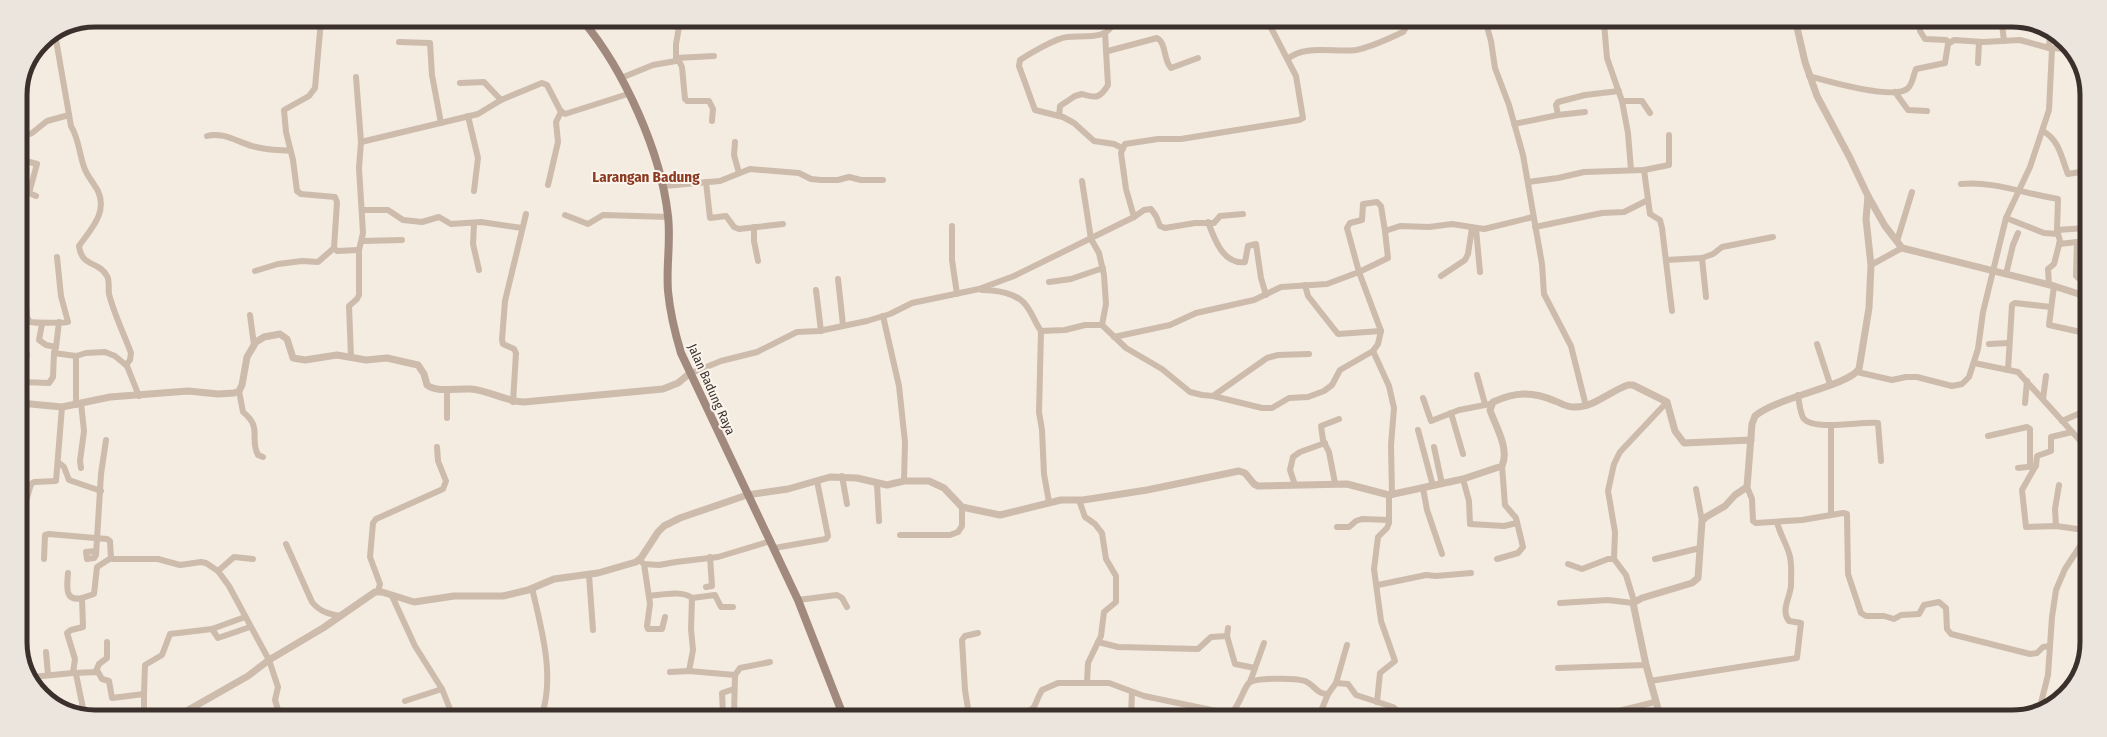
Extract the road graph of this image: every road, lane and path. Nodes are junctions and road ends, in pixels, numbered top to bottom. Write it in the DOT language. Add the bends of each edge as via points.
graph roads {
  1 [pos="320,27"];
  2 [pos="588,27"];
  3 [pos="679,27"];
  4 [pos="1112,27"];
  5 [pos="1271,27"];
  6 [pos="1405,27"];
  7 [pos="1487,27"];
  8 [pos="1604,27"];
  9 [pos="1797,27"];
  10 [pos="1920,27"];
  11 [pos="2002,27"];
  12 [pos="1105,33"];
  13 [pos="2050,39"];
  14 [pos="56,40"];
  15 [pos="2004,41"];
  16 [pos="399,42"];
  17 [pos="1949,42"];
  18 [pos="1979,42"];
  19 [pos="2050,48"];
  20 [pos="2061,49"];
  21 [pos="1108,51"];
  22 [pos="714,56"];
  23 [pos="1198,58"];
  24 [pos="1288,58"];
  25 [pos="676,59"];
  26 [pos="1978,63"];
  27 [pos="1809,76"];
  28 [pos="356,77"];
  29 [pos="621,78"];
  30 [pos="460,83"];
  31 [pos="1619,91"];
  32 [pos="1895,92"];
  33 [pos="628,94"];
  34 [pos="501,100"];
  35 [pos="1622,101"];
  36 [pos="1927,111"];
  37 [pos="561,112"];
  38 [pos="1585,112"];
  39 [pos="1650,113"];
  40 [pos="69,115"];
  41 [pos="1558,115"];
  42 [pos="468,116"];
  43 [pos="1059,116"];
  44 [pos="712,121"];
  45 [pos="441,123"];
  46 [pos="1514,124"];
  47 [pos="2043,132"];
  48 [pos="27,135"];
  49 [pos="1669,135"];
  50 [pos="207,136"];
  51 [pos="361,142"];
  52 [pos="735,142"];
  53 [pos="1122,148"];
  54 [pos="290,151"];
  55 [pos="27,160"];
  56 [pos="1631,170"];
  57 [pos="1644,170"];
  58 [pos="2080,172"];
  59 [pos="739,173"];
  60 [pos="883,180"];
  61 [pos="1082,181"];
  62 [pos="706,182"];
  63 [pos="1528,182"];
  64 [pos="1961,184"];
  65 [pos="548,185"];
  66 [pos="664,186"];
  67 [pos="2019,190"];
  68 [pos="474,191"];
  69 [pos="1912,192"];
  70 [pos="36,196"];
  71 [pos="1868,196"];
  72 [pos="1648,200"];
  73 [pos="362,210"];
  74 [pos="526,214"];
  75 [pos="1243,214"];
  76 [pos="565,215"];
  77 [pos="669,217"];
  78 [pos="1134,217"];
  79 [pos="1533,217"];
  80 [pos="2006,218"];
  81 [pos="1208,222"];
  82 [pos="474,224"];
  83 [pos="783,224"];
  84 [pos="952,226"];
  85 [pos="754,227"];
  86 [pos="1535,227"];
  87 [pos="522,228"];
  88 [pos="1474,228"];
  89 [pos="2080,229"];
  90 [pos="1385,231"];
  91 [pos="2057,232"];
  92 [pos="2018,233"];
  93 [pos="1772,237"];
  94 [pos="1091,239"];
  95 [pos="402,240"];
  96 [pos="362,241"];
  97 [pos="2077,242"];
  98 [pos="2080,242"];
  99 [pos="2059,244"];
  100 [pos="1899,245"];
  101 [pos="334,248"];
  102 [pos="359,250"];
  103 [pos="57,257"];
  104 [pos="1702,258"];
  105 [pos="1666,260"];
  106 [pos="758,261"];
  107 [pos="1871,266"];
  108 [pos="1103,268"];
  109 [pos="479,270"];
  110 [pos="255,271"];
  111 [pos="1359,272"];
  112 [pos="1480,272"];
  113 [pos="1994,272"];
  114 [pos="2006,274"];
  115 [pos="1441,276"];
  116 [pos="2080,278"];
  117 [pos="838,279"];
  118 [pos="1050,282"];
  119 [pos="1305,285"];
  120 [pos="2052,285"];
  121 [pos="979,289"];
  122 [pos="816,290"];
  123 [pos="957,294"];
  124 [pos="2080,294"];
  125 [pos="1266,295"];
  126 [pos="1706,297"];
  127 [pos="2051,307"];
  128 [pos="1672,311"];
  129 [pos="250,315"];
  130 [pos="27,316"];
  131 [pos="883,316"];
  132 [pos="59,322"];
  133 [pos="42,324"];
  134 [pos="843,325"];
  135 [pos="1102,325"];
  136 [pos="822,331"];
  137 [pos="1041,331"];
  138 [pos="1381,331"];
  139 [pos="2080,332"];
  140 [pos="1114,338"];
  141 [pos="2009,343"];
  142 [pos="1817,344"];
  143 [pos="1990,344"];
  144 [pos="254,345"];
  145 [pos="55,350"];
  146 [pos="1373,350"];
  147 [pos="1309,354"];
  148 [pos="76,356"];
  149 [pos="351,357"];
  150 [pos="1974,363"];
  151 [pos="126,365"];
  152 [pos="2008,370"];
  153 [pos="1857,372"];
  154 [pos="690,374"];
  155 [pos="1477,375"];
  156 [pos="2046,376"];
  157 [pos="2027,381"];
  158 [pos="27,382"];
  159 [pos="1830,384"];
  160 [pos="447,389"];
  161 [pos="239,391"];
  162 [pos="1798,395"];
  163 [pos="139,396"];
  164 [pos="1213,396"];
  165 [pos="1423,398"];
  166 [pos="2043,399"];
  167 [pos="513,402"];
  168 [pos="1667,402"];
  169 [pos="27,403"];
  170 [pos="2025,403"];
  171 [pos="79,404"];
  172 [pos="1488,404"];
  173 [pos="1586,406"];
  174 [pos="62,407"];
  175 [pos="1451,413"];
  176 [pos="2080,413"];
  177 [pos="447,418"];
  178 [pos="1338,419"];
  179 [pos="2062,421"];
  180 [pos="1831,425"];
  181 [pos="1418,430"];
  182 [pos="2072,432"];
  183 [pos="1988,436"];
  184 [pos="106,440"];
  185 [pos="1751,440"];
  186 [pos="2080,441"];
  187 [pos="1325,443"];
  188 [pos="438,447"];
  189 [pos="1434,447"];
  190 [pos="1463,454"];
  191 [pos="263,457"];
  192 [pos="1882,461"];
  193 [pos="58,462"];
  194 [pos="1502,466"];
  195 [pos="2032,466"];
  196 [pos="81,468"];
  197 [pos="2018,468"];
  198 [pos="842,476"];
  199 [pos="1463,479"];
  200 [pos="817,481"];
  201 [pos="904,481"];
  202 [pos="1335,483"];
  203 [pos="877,484"];
  204 [pos="1442,484"];
  205 [pos="2059,485"];
  206 [pos="1295,486"];
  207 [pos="1433,486"];
  208 [pos="1747,487"];
  209 [pos="1423,488"];
  210 [pos="1696,489"];
  211 [pos="101,491"];
  212 [pos="747,495"];
  213 [pos="1391,495"];
  214 [pos="27,498"];
  215 [pos="1079,500"];
  216 [pos="1050,502"];
  217 [pos="847,504"];
  218 [pos="962,508"];
  219 [pos="1831,514"];
  220 [pos="1389,520"];
  221 [pos="879,521"];
  222 [pos="1702,521"];
  223 [pos="1777,522"];
  224 [pos="1517,523"];
  225 [pos="2056,526"];
  226 [pos="1337,527"];
  227 [pos="2080,529"];
  228 [pos="900,535"];
  229 [pos="96,537"];
  230 [pos="286,544"];
  231 [pos="773,544"];
  232 [pos="2080,546"];
  233 [pos="1700,548"];
  234 [pos="96,551"];
  235 [pos="1442,554"];
  236 [pos="710,557"];
  237 [pos="111,558"];
  238 [pos="1497,558"];
  239 [pos="1614,558"];
  240 [pos="44,559"];
  241 [pos="253,559"];
  242 [pos="1655,559"];
  243 [pos="641,562"];
  244 [pos="1568,564"];
  245 [pos="218,571"];
  246 [pos="68,573"];
  247 [pos="1471,573"];
  248 [pos="589,575"];
  249 [pos="1378,585"];
  250 [pos="706,587"];
  251 [pos="532,588"];
  252 [pos="378,592"];
  253 [pos="392,596"];
  254 [pos="649,596"];
  255 [pos="82,598"];
  256 [pos="692,598"];
  257 [pos="798,600"];
  258 [pos="1636,600"];
  259 [pos="1560,603"];
  260 [pos="733,607"];
  261 [pos="847,607"];
  262 [pos="341,616"];
  263 [pos="245,617"];
  264 [pos="665,617"];
  265 [pos="250,627"];
  266 [pos="1228,628"];
  267 [pos="212,629"];
  268 [pos="593,630"];
  269 [pos="978,633"];
  270 [pos="1228,636"];
  271 [pos="107,642"];
  272 [pos="1098,642"];
  273 [pos="1264,643"];
  274 [pos="1347,645"];
  275 [pos="2050,646"];
  276 [pos="46,652"];
  277 [pos="269,660"];
  278 [pos="770,662"];
  279 [pos="1646,665"];
  280 [pos="1255,668"];
  281 [pos="1558,668"];
  282 [pos="96,671"];
  283 [pos="690,671"];
  284 [pos="670,672"];
  285 [pos="74,674"];
  286 [pos="48,675"];
  287 [pos="735,675"];
  288 [pos="36,676"];
  289 [pos="1650,680"];
  290 [pos="1250,682"];
  291 [pos="1087,683"];
  292 [pos="1336,683"];
  293 [pos="734,688"];
  294 [pos="442,689"];
  295 [pos="1132,692"];
  296 [pos="144,694"];
  297 [pos="1328,694"];
  298 [pos="405,700"];
  299 [pos="1377,702"];
  300 [pos="1655,702"];
  301 [pos="2041,703"];
  302 [pos="83,708"];
  303 [pos="144,710"];
  304 [pos="188,710"];
  305 [pos="278,710"];
  306 [pos="450,710"];
  307 [pos="543,710"];
  308 [pos="723,710"];
  309 [pos="734,710"];
  310 [pos="841,710"];
  311 [pos="968,710"];
  312 [pos="1029,710"];
  313 [pos="1131,710"];
  314 [pos="1211,710"];
  315 [pos="1234,710"];
  316 [pos="1321,710"];
  317 [pos="1398,710"];
  318 [pos="1622,710"];
  319 [pos="1658,710"];
  1 -- 54 [label="street" via="315,88 309,96 283,112"];
  2 -- 29 [label="main road, Jalan Badung Raya"];
  3 -- 25 [label="street"];
  4 -- 12 [label="street"];
  5 -- 24 [label="street"];
  6 -- 24 [label="street" via="1402,32 1370,46 1344,51 1301,51"];
  7 -- 46 [label="street" via="1495,68"];
  8 -- 31 [label="street" via="1607,58"];
  9 -- 27 [label="street"];
  10 -- 17 [label="street" via="1922,37 1925,39"];
  11 -- 15 [label="street"];
  12 -- 21 [label="street"];
  12 -- 43 [label="street" via="1066,37 1020,60 1020,71 1035,110"];
  13 -- 19 [label="street"];
  14 -- 40 [label="street"];
  15 -- 18 [label="street"];
  15 -- 19 [label="street" via="2020,40"];
  16 -- 45 [label="street" via="430,43 432,75"];
  17 -- 18 [label="street" via="1956,39"];
  17 -- 32 [label="street" via="1945,63 1916,69 1910,86 1901,92"];
  18 -- 26 [label="street"];
  19 -- 20 [label="street"];
  19 -- 47 [label="street" via="2051,99"];
  21 -- 23 [label="street" via="1157,38 1162,43 1171,68"];
  21 -- 43 [label="street" via="1108,85 1105,91 1094,97 1082,94 1075,96 1060,106"];
  22 -- 25 [label="street"];
  24 -- 53 [label="street" via="1298,82 1304,118 1181,139 1130,142"];
  25 -- 29 [label="street"];
  25 -- 44 [label="street" via="682,67 685,99 709,101 713,109"];
  27 -- 32 [label="street" via="1844,86"];
  27 -- 71 [label="street"];
  28 -- 51 [label="street"];
  29 -- 33 [label="main road, Jalan Badung Raya"];
  30 -- 34 [label="street" via="484,82"];
  31 -- 35 [label="street"];
  31 -- 41 [label="street" via="1558,102"];
  32 -- 36 [label="street" via="1908,110"];
  33 -- 37 [label="street" via="573,113"];
  33 -- 66 [label="main road, Jalan Badung Raya" via="644,129"];
  34 -- 37 [label="street" via="544,83"];
  34 -- 42 [label="street" via="483,112"];
  35 -- 39 [label="street" via="1642,101"];
  35 -- 56 [label="street"];
  37 -- 65 [label="street" via="556,122 558,142"];
  38 -- 41 [label="street"];
  40 -- 48 [label="street" via="47,121"];
  40 -- 151 [label="street" via="78,139 81,159 87,175 97,189 101,204 96,224 79,246 80,254 108,276 109,293 131,353"];
  41 -- 46 [label="street"];
  42 -- 45 [label="street"];
  42 -- 68 [label="street" via="478,158"];
  43 -- 53 [label="street" via="1074,123 1094,141"];
  45 -- 51 [label="street"];
  46 -- 63 [label="street"];
  47 -- 58 [label="street" via="2054,140 2068,174"];
  47 -- 67 [label="street"];
  49 -- 57 [label="street" via="1670,164"];
  50 -- 54 [label="street" via="212,134 257,148"];
  51 -- 73 [label="street" via="359,168"];
  52 -- 59 [label="street" via="734,155"];
  53 -- 78 [label="street" via="1126,189"];
  54 -- 101 [label="street" via="299,194 333,195 336,199"];
  55 -- 70 [label="street" via="37,164 29,193"];
  56 -- 57 [label="street"];
  56 -- 63 [label="street" via="1577,173"];
  57 -- 72 [label="street"];
  59 -- 60 [label="street" via="759,169 799,173 811,179 821,180 849,177"];
  59 -- 62 [label="street" via="726,180"];
  61 -- 94 [label="street"];
  62 -- 66 [label="street"];
  62 -- 85 [label="street" via="710,218 726,216 734,227"];
  63 -- 79 [label="street"];
  64 -- 67 [label="street" via="1978,183"];
  66 -- 77 [label="main road, Jalan Badung Raya"];
  67 -- 80 [label="street"];
  67 -- 91 [label="street" via="2058,199"];
  69 -- 100 [label="street"];
  71 -- 100 [label="street"];
  71 -- 107 [label="street" via="1866,219"];
  72 -- 86 [label="street" via="1624,212 1602,213"];
  72 -- 105 [label="street" via="1650,214 1660,220"];
  73 -- 82 [label="street" via="391,210 403,220 422,222 439,217 451,224"];
  73 -- 96 [label="street"];
  74 -- 87 [label="street"];
  75 -- 81 [label="street" via="1224,215 1218,217 1214,223"];
  76 -- 77 [label="street" via="588,224 603,215"];
  77 -- 154 [label="main road, Jalan Badung Raya" via="669,298 676,336"];
  78 -- 81 [label="street" via="1144,210 1151,209 1160,226 1165,228"];
  78 -- 94 [label="street"];
  79 -- 86 [label="street"];
  79 -- 88 [label="street" via="1484,229"];
  80 -- 91 [label="street" via="2044,233"];
  80 -- 113 [label="street"];
  81 -- 125 [label="street" via="1216,243 1231,259 1245,262 1248,246 1256,244 1260,278"];
  82 -- 87 [label="street" via="482,222"];
  82 -- 109 [label="street" via="473,244"];
  83 -- 85 [label="street"];
  84 -- 123 [label="street" via="952,260"];
  85 -- 106 [label="street"];
  86 -- 173 [label="street" via="1542,264 1544,294 1571,346"];
  87 -- 167 [label="street" via="506,302 502,340 503,344 514,349 516,353"];
  88 -- 90 [label="street" via="1460,223 1430,227 1400,226"];
  88 -- 112 [label="street"];
  88 -- 115 [label="street" via="1465,260"];
  89 -- 91 [label="street"];
  90 -- 111 [label="street" via="1388,258"];
  90 -- 111 [label="street" via="1381,206 1377,202 1363,204 1362,220 1347,225"];
  91 -- 99 [label="street"];
  92 -- 114 [label="street"];
  93 -- 104 [label="street" via="1722,247"];
  94 -- 108 [label="street" via="1099,252"];
  94 -- 121 [label="street" via="1014,276"];
  95 -- 96 [label="street"];
  96 -- 102 [label="street"];
  97 -- 98 [label="street"];
  97 -- 99 [label="street"];
  97 -- 116 [label="street" via="2076,276"];
  99 -- 120 [label="street" via="2054,264 2048,270"];
  100 -- 107 [label="street"];
  100 -- 113 [label="street"];
  101 -- 102 [label="street" via="337,251"];
  101 -- 110 [label="street" via="318,262 278,264"];
  102 -- 149 [label="street" via="359,295 350,304 349,309"];
  103 -- 132 [label="street" via="61,296 68,320 64,323"];
  104 -- 105 [label="street"];
  104 -- 126 [label="street"];
  105 -- 128 [label="street"];
  107 -- 153 [label="street" via="1868,322 1861,364"];
  108 -- 118 [label="street" via="1071,279"];
  108 -- 135 [label="street" via="1106,304"];
  111 -- 119 [label="street" via="1327,284"];
  111 -- 138 [label="street"];
  113 -- 114 [label="street"];
  113 -- 150 [label="street" via="1983,312"];
  114 -- 120 [label="street"];
  117 -- 134 [label="street"];
  119 -- 125 [label="street" via="1281,287"];
  119 -- 138 [label="street" via="1308,296 1338,334"];
  120 -- 124 [label="street"];
  120 -- 127 [label="street"];
  121 -- 123 [label="street"];
  121 -- 137 [label="street" via="1001,292 1020,299"];
  122 -- 136 [label="street"];
  123 -- 131 [label="street" via="912,303"];
  125 -- 140 [label="street" via="1196,313 1170,325"];
  127 -- 139 [label="street" via="2048,323 2050,326"];
  127 -- 141 [label="street" via="2012,304"];
  129 -- 144 [label="street"];
  130 -- 133 [label="street" via="30,322"];
  131 -- 134 [label="street"];
  131 -- 201 [label="street" via="899,386 905,442"];
  132 -- 133 [label="street" via="49,321"];
  132 -- 145 [label="street"];
  133 -- 145 [label="street" via="39,340"];
  134 -- 136 [label="street"];
  135 -- 137 [label="street"];
  135 -- 140 [label="street"];
  136 -- 154 [label="street" via="797,332 758,352 721,361"];
  137 -- 216 [label="street" via="1039,412 1044,474"];
  138 -- 146 [label="street" via="1378,344"];
  140 -- 164 [label="street" via="1162,369 1190,392"];
  141 -- 143 [label="street"];
  141 -- 152 [label="street"];
  142 -- 159 [label="street"];
  144 -- 149 [label="street" via="264,337 280,334 287,339 293,358 299,360 337,355"];
  144 -- 161 [label="street" via="247,357"];
  145 -- 148 [label="street"];
  145 -- 158 [label="street" via="53,377 49,383"];
  146 -- 164 [label="street" via="1340,370 1332,385 1324,391 1308,397 1289,398 1272,408"];
  146 -- 213 [label="street" via="1389,386 1394,408"];
  147 -- 164 [label="street" via="1267,358"];
  148 -- 151 [label="street" via="105,352"];
  148 -- 171 [label="street"];
  149 -- 160 [label="street" via="366,360 387,358 415,363 422,369 427,385 434,389"];
  150 -- 152 [label="street"];
  150 -- 153 [label="street" via="1966,380 1957,386 1912,377 1892,380"];
  151 -- 163 [label="street"];
  152 -- 157 [label="street" via="2017,371"];
  153 -- 159 [label="street"];
  154 -- 167 [label="street" via="678,383 663,389"];
  154 -- 212 [label="main road, Jalan Badung Raya"];
  155 -- 172 [label="street"];
  156 -- 166 [label="street"];
  157 -- 166 [label="street"];
  157 -- 170 [label="street"];
  159 -- 162 [label="street"];
  160 -- 167 [label="street" via="477,390"];
  160 -- 177 [label="street"];
  161 -- 163 [label="street" via="222,394 191,391"];
  161 -- 191 [label="street" via="243,412 250,416 253,422 256,451"];
  162 -- 180 [label="street" via="1805,420"];
  162 -- 185 [label="street" via="1755,416 1752,420"];
  163 -- 171 [label="street" via="110,397"];
  165 -- 175 [label="street" via="1430,421"];
  166 -- 179 [label="street"];
  168 -- 173 [label="street" via="1632,385"];
  168 -- 185 [label="street" via="1675,431 1684,443"];
  168 -- 239 [label="street" via="1620,452 1614,464 1608,491 1614,525"];
  169 -- 174 [label="street"];
  171 -- 174 [label="street"];
  171 -- 196 [label="street" via="84,431"];
  172 -- 173 [label="street" via="1509,396 1528,393 1541,395 1570,407"];
  172 -- 175 [label="street"];
  172 -- 194 [label="street" via="1504,454"];
  174 -- 193 [label="street"];
  175 -- 190 [label="street"];
  176 -- 179 [label="street"];
  178 -- 187 [label="street" via="1321,426"];
  179 -- 182 [label="street"];
  180 -- 192 [label="street" via="1878,423"];
  180 -- 219 [label="street"];
  181 -- 207 [label="street"];
  182 -- 186 [label="street"];
  182 -- 195 [label="street" via="2051,437 2051,451 2037,456 2037,464"];
  183 -- 195 [label="street" via="2027,427 2030,429"];
  184 -- 211 [label="street"];
  185 -- 208 [label="street"];
  187 -- 202 [label="street"];
  187 -- 206 [label="street" via="1293,457 1290,470"];
  188 -- 252 [label="street" via="438,461 446,481 443,489 372,523 370,557 380,584"];
  189 -- 204 [label="street"];
  193 -- 211 [label="street" via="64,467 69,480"];
  193 -- 214 [label="street" via="56,481 31,484"];
  194 -- 199 [label="street"];
  194 -- 224 [label="street" via="1505,505"];
  195 -- 197 [label="street"];
  195 -- 225 [label="street" via="2022,490 2024,524 2028,528"];
  198 -- 200 [label="street"];
  198 -- 203 [label="street"];
  198 -- 217 [label="street"];
  199 -- 204 [label="street"];
  199 -- 224 [label="street" via="1469,501 1470,524 1504,526"];
  200 -- 212 [label="street" via="788,489"];
  200 -- 231 [label="street" via="828,536 826,539"];
  201 -- 203 [label="street" via="894,485"];
  201 -- 218 [label="street" via="933,482 944,488"];
  202 -- 206 [label="street"];
  202 -- 213 [label="street"];
  203 -- 221 [label="street"];
  204 -- 207 [label="street"];
  205 -- 225 [label="street" via="2055,509"];
  206 -- 215 [label="street" via="1258,486 1245,473 1239,471 1187,483"];
  207 -- 209 [label="street"];
  208 -- 222 [label="street" via="1735,495 1726,506"];
  208 -- 223 [label="street" via="1752,499 1753,521"];
  209 -- 213 [label="street"];
  209 -- 235 [label="street" via="1427,510"];
  210 -- 222 [label="street"];
  211 -- 229 [label="street"];
  212 -- 231 [label="main road, Jalan Badung Raya"];
  212 -- 243 [label="street" via="667,524 658,532"];
  213 -- 220 [label="street"];
  215 -- 216 [label="street"];
  215 -- 272 [label="street" via="1085,517 1095,524 1102,534 1106,559 1116,576 1116,602 1105,610"];
  216 -- 218 [label="street" via="1000,515"];
  218 -- 228 [label="street" via="962,526 958,532 950,535"];
  219 -- 223 [label="street"];
  219 -- 275 [label="street" via="1847,514 1848,574 1863,614 1894,619 1905,614 1919,614 1924,605 1939,602 1946,608 1946,629 1951,634 2030,654"];
  220 -- 226 [label="street" via="1362,519 1349,527"];
  220 -- 249 [label="street" via="1387,528 1378,537 1374,564"];
  222 -- 233 [label="street"];
  223 -- 289 [label="street" via="1790,557 1791,586 1787,601 1787,618 1801,623 1797,658"];
  224 -- 238 [label="street" via="1522,551"];
  225 -- 227 [label="street"];
  229 -- 234 [label="street"];
  229 -- 237 [label="street" via="107,538 110,541"];
  229 -- 240 [label="street" via="46,535"];
  230 -- 262 [label="street" via="312,602 328,614"];
  231 -- 236 [label="street" via="722,557"];
  231 -- 257 [label="main road, Jalan Badung Raya"];
  232 -- 275 [label="street" via="2065,569 2056,590"];
  233 -- 242 [label="street"];
  233 -- 258 [label="street" via="1700,574 1695,581"];
  236 -- 243 [label="street" via="659,565"];
  236 -- 250 [label="street" via="712,586"];
  237 -- 245 [label="street" via="158,559 180,565 201,562"];
  237 -- 255 [label="street" via="97,567 94,594"];
  239 -- 244 [label="street" via="1582,569"];
  239 -- 258 [label="street" via="1626,575"];
  241 -- 245 [label="street" via="234,557"];
  243 -- 248 [label="street"];
  243 -- 254 [label="street"];
  245 -- 263 [label="street"];
  246 -- 255 [label="street" via="68,596"];
  247 -- 249 [label="street" via="1436,576 1426,574"];
  248 -- 251 [label="street" via="554,579"];
  248 -- 268 [label="street"];
  249 -- 299 [label="street" via="1381,621 1395,661 1380,673"];
  251 -- 253 [label="street" via="509,595 454,596 421,602"];
  251 -- 307 [label="street" via="546,654 547,681"];
  252 -- 253 [label="street"];
  252 -- 262 [label="street"];
  253 -- 294 [label="street" via="418,652"];
  254 -- 256 [label="street" via="675,594"];
  254 -- 264 [label="street" via="648,629 662,629"];
  255 -- 285 [label="street" via="84,626 69,630 67,634 75,660"];
  256 -- 260 [label="street" via="715,595 721,607"];
  256 -- 283 [label="street" via="693,650"];
  257 -- 261 [label="street" via="837,595"];
  257 -- 310 [label="main road, Jalan Badung Raya"];
  258 -- 259 [label="street"];
  258 -- 279 [label="street"];
  262 -- 277 [label="street"];
  263 -- 265 [label="street"];
  263 -- 267 [label="street"];
  265 -- 267 [label="street" via="218,638"];
  265 -- 277 [label="street"];
  266 -- 270 [label="street"];
  267 -- 296 [label="street" via="170,634 162,655 145,664"];
  269 -- 311 [label="street" via="965,636 962,640"];
  270 -- 272 [label="street" via="1209,638 1198,649 1118,647"];
  270 -- 280 [label="street" via="1235,664"];
  271 -- 282 [label="street" via="107,658 99,664"];
  272 -- 291 [label="street" via="1088,663"];
  273 -- 280 [label="street"];
  274 -- 292 [label="street"];
  275 -- 301 [label="street" via="2048,675"];
  276 -- 286 [label="street"];
  277 -- 304 [label="street" via="248,676"];
  277 -- 305 [label="street" via="278,687 274,700"];
  278 -- 287 [label="street" via="740,668"];
  279 -- 281 [label="street"];
  279 -- 289 [label="street"];
  280 -- 290 [label="street"];
  282 -- 285 [label="street"];
  282 -- 296 [label="street" via="109,681 112,698"];
  283 -- 284 [label="street"];
  283 -- 287 [label="street"];
  285 -- 286 [label="street"];
  285 -- 302 [label="street"];
  286 -- 288 [label="street"];
  287 -- 293 [label="street"];
  289 -- 300 [label="street"];
  290 -- 297 [label="street" via="1295,679 1308,682 1318,692"];
  290 -- 315 [label="street"];
  291 -- 295 [label="street" via="1108,682"];
  291 -- 312 [label="street" via="1058,683 1048,686 1042,690 1035,708"];
  292 -- 297 [label="street"];
  292 -- 299 [label="street" via="1346,683 1356,695"];
  293 -- 308 [label="street" via="722,693"];
  293 -- 309 [label="street"];
  294 -- 298 [label="street"];
  294 -- 306 [label="street"];
  295 -- 313 [label="street"];
  295 -- 314 [label="street"];
  296 -- 303 [label="street"];
  297 -- 316 [label="street"];
  299 -- 317 [label="street"];
  300 -- 318 [label="street"];
  300 -- 319 [label="street"];
}
